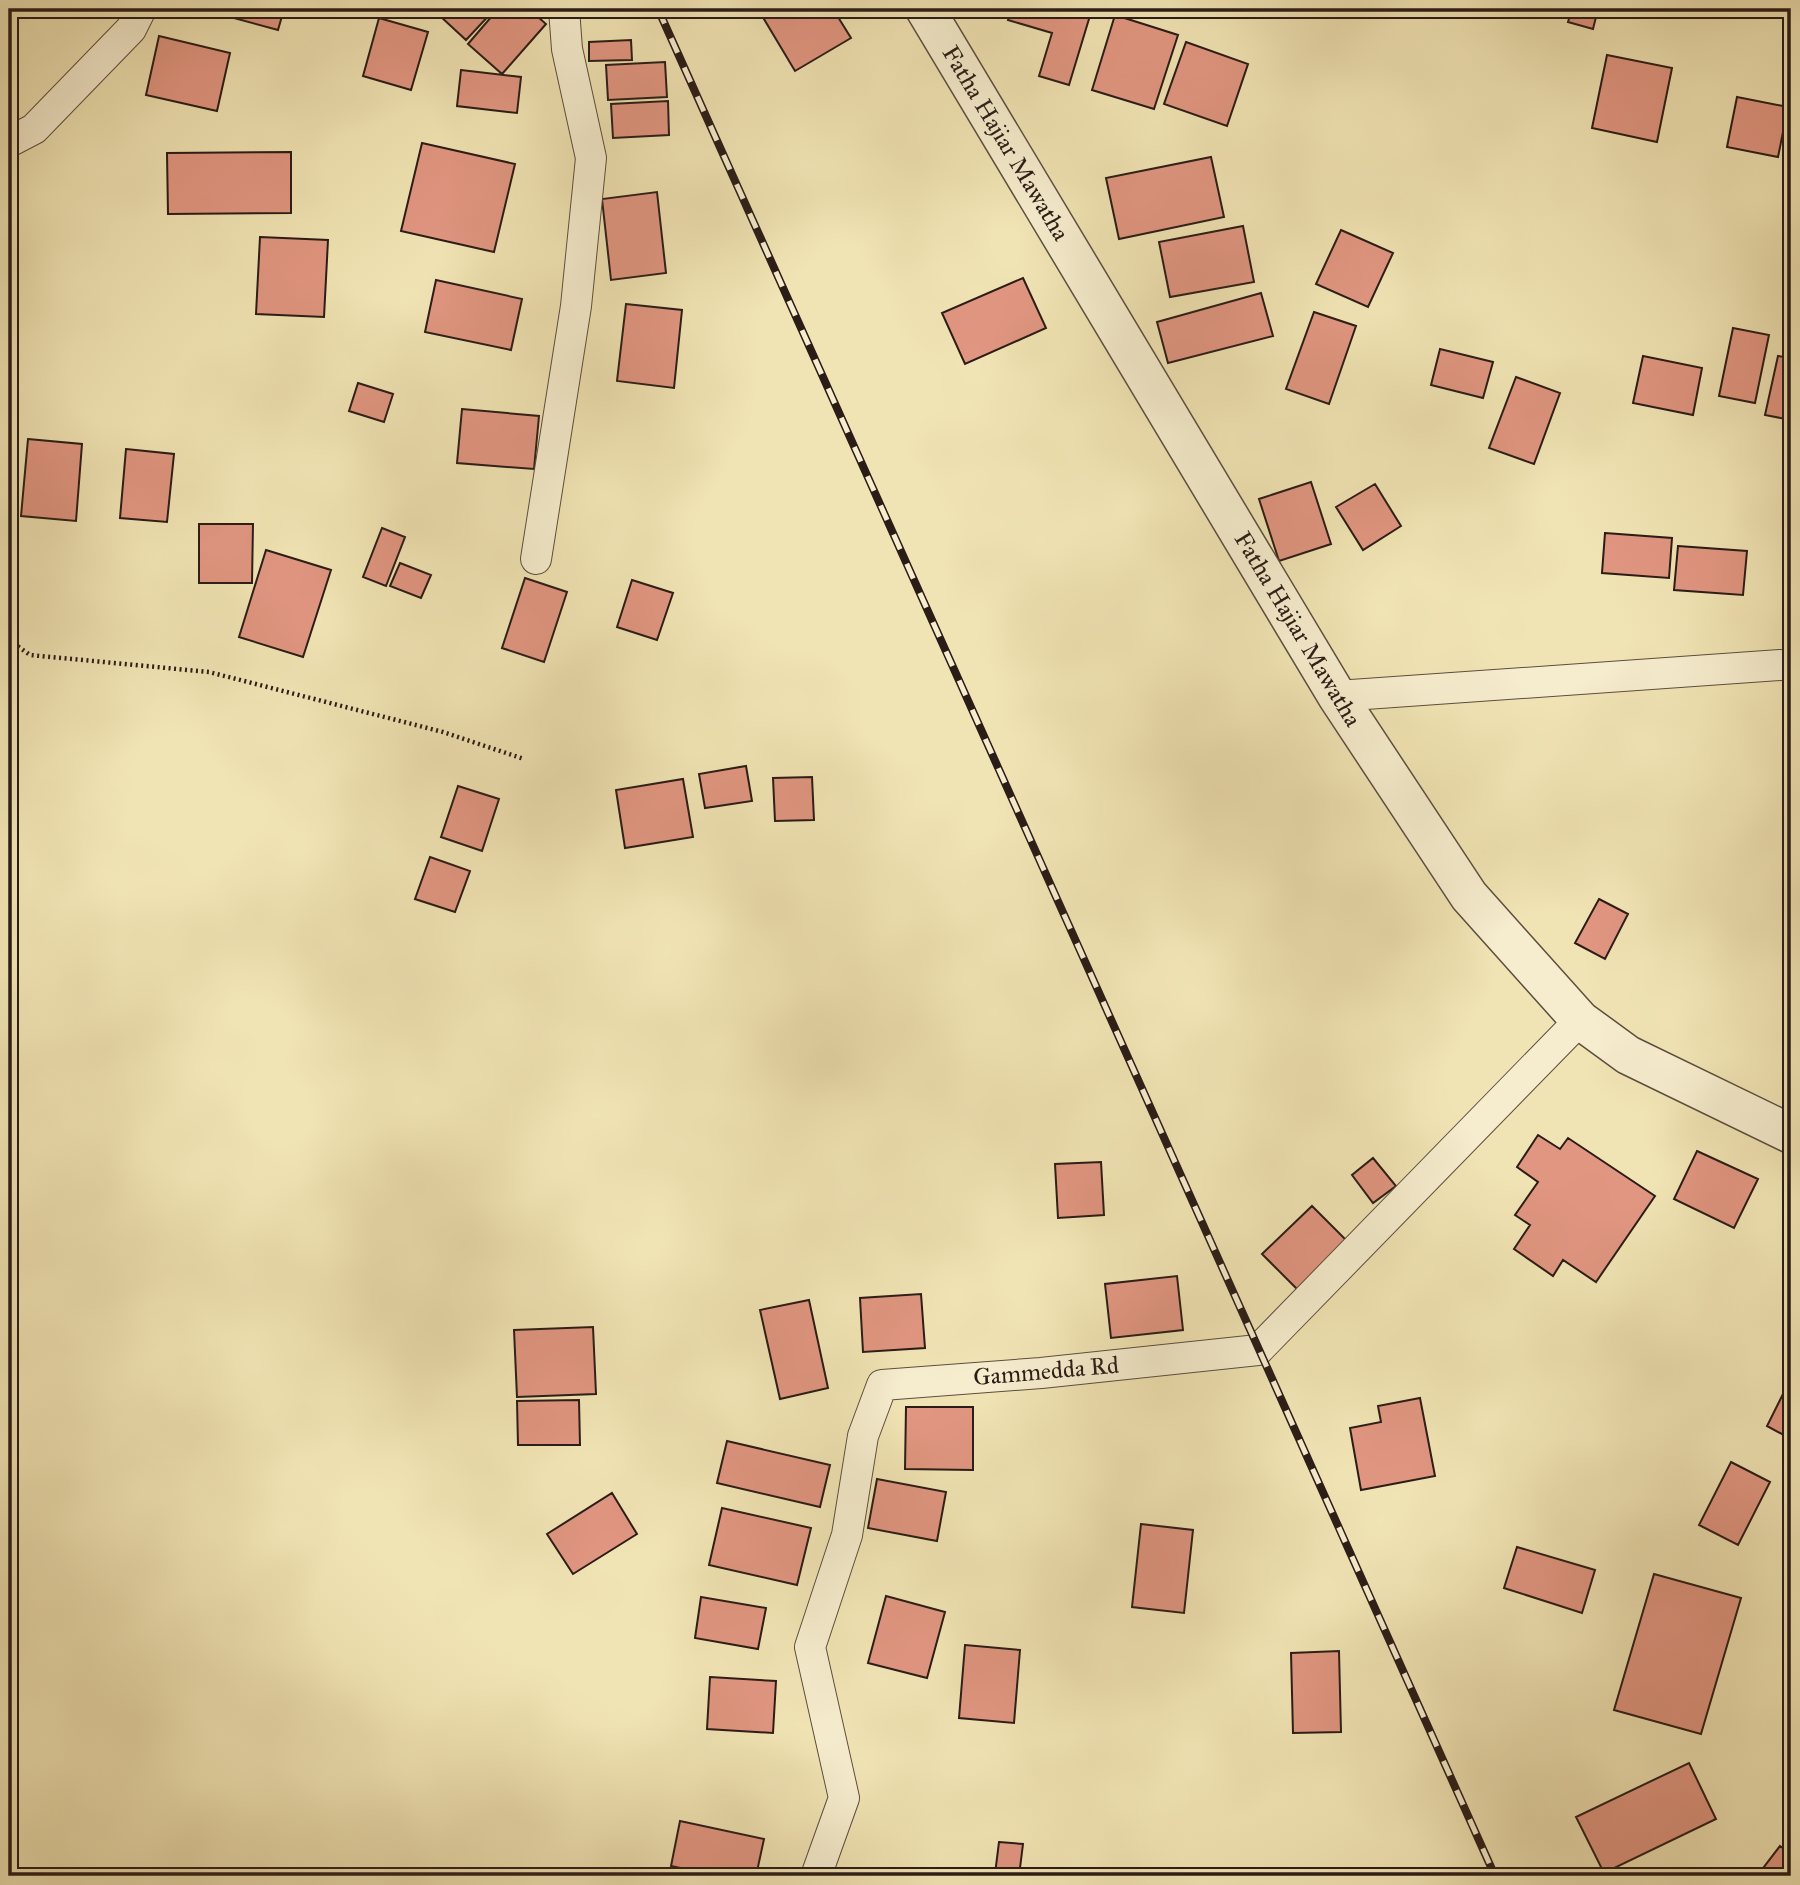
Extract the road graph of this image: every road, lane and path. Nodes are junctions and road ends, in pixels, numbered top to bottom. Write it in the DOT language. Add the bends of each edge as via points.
graph roads {
  1 [pos="141,9"];
  2 [pos="564,9"];
  3 [pos="925,9"];
  4 [pos="9,142"];
  5 [pos="536,559"];
  6 [pos="9,640"];
  7 [pos="1780,665"];
  8 [pos="1337,696"];
  9 [pos="524,759"];
  10 [pos="1580,1020"];
  11 [pos="1791,1134"];
  12 [pos="816,1876"];
  1 -- 4 [label="street" via="131,29 34,129"];
  2 -- 5 [label="street" via="567,49 591,158 576,306"];
  3 -- 8 [label="street, Fatha Hajiar Mawatha"];
  6 -- 9 [label="path" via="30,655 209,672 443,732"];
  7 -- 8 [label="street"];
  8 -- 10 [label="street, Fatha Hajiar Mawatha" via="1469,896"];
  10 -- 11 [label="street, Fatha Hajiar Mawatha" via="1628,1055"];
  10 -- 12 [label="street, Gammedda Rd" via="1258,1350 882,1385 863,1436 847,1535 810,1647 844,1798"];
}
